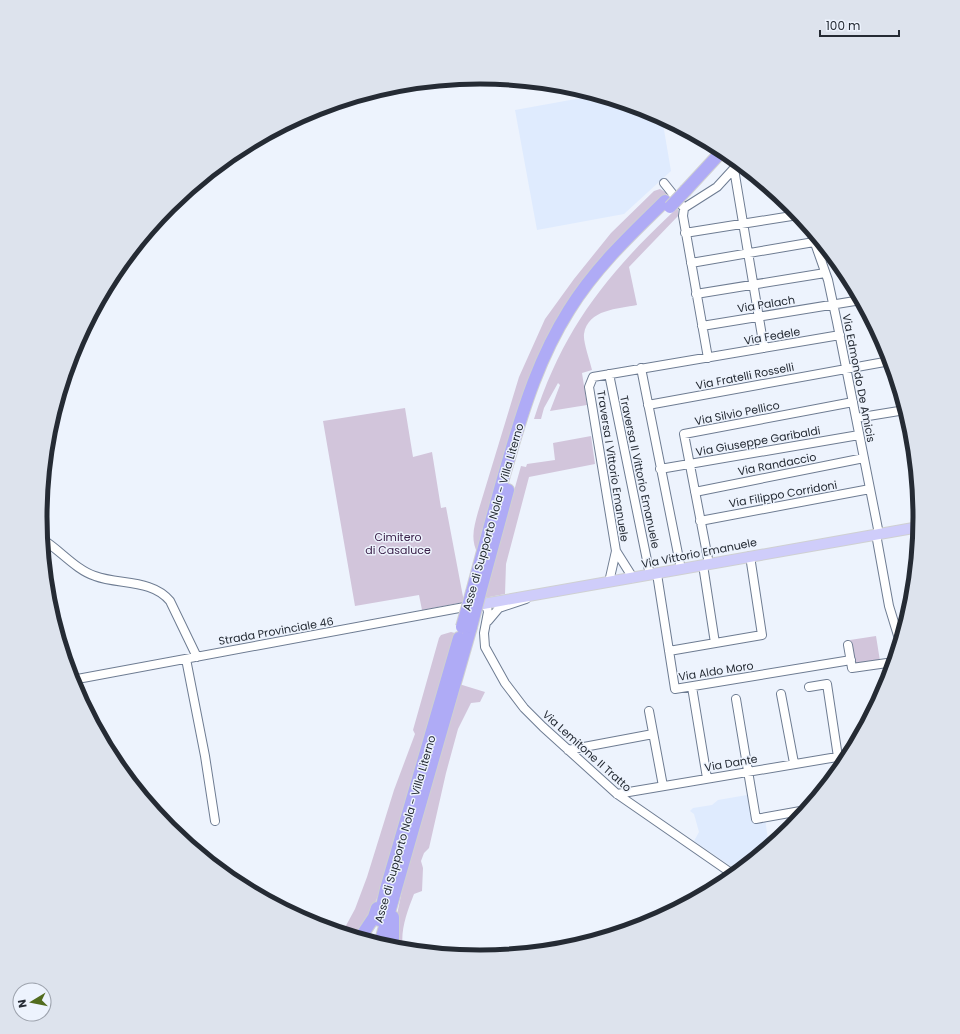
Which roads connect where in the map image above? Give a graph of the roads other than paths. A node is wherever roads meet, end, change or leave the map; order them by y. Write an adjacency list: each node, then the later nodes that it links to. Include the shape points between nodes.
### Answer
1 (712, 152): 6 (highway, Asse di Supporto Nola - Villa Literno)
2 (717, 155): 6 (highway, Asse di Supporto Nola - Villa Literno)
3 (735, 167): 7 (street, via 708,194)
4 (736, 168): 9 (street)
5 (664, 183): 7 (street)
6 (684, 188): 55 (highway, Asse di Supporto Nola - Villa Literno, bridge, via 598,282 550,359 530,415)
7 (684, 208): 10 (street)
8 (790, 215): 9 (street)
9 (743, 223): 10 (street); 12 (street)
10 (686, 233): 15 (street)
11 (814, 242): 12 (street); 14 (street, Via Edmondo De Amicis)
12 (748, 253): 15 (street); 17 (street)
13 (826, 256): 14 (street)
14 (820, 257): 16 (street, Via Edmondo De Amicis)
15 (691, 263): 18 (street)
16 (825, 273): 17 (street); 20 (street, Via Edmondo De Amicis)
17 (753, 285): 18 (street); 21 (street)
18 (696, 294): 22 (street)
19 (856, 301): 20 (street, Via Palach)
20 (833, 305): 21 (street, Via Palach); 23 (street, Via Edmondo De Amicis)
21 (759, 316): 22 (street, Via Palach); 24 (street)
22 (702, 326): 25 (street)
23 (840, 335): 24 (street, Via Fedele); 28 (street, Via Edmondo De Amicis)
24 (764, 348): 25 (street, Via Fedele)
25 (708, 358): 27 (street, Via Fedele)
26 (884, 362): 28 (street, Via Fratelli Rosselli)
27 (641, 368): 29 (street, Via Fedele); 31 (street)
28 (846, 368): 30 (street, Via Edmondo De Amicis); 31 (street, Via Fratelli Rosselli)
29 (609, 374): 44 (street, Traversa I Vittorio Emanuele, via 593,377 588,387); 48 (street, Traversa II Vittorio Emanuele)
30 (853, 402): 33 (street, Via Edmondo De Amicis); 36 (street, Via Silvio Pellico, via 684,434)
31 (648, 405): 37 (street)
32 (899, 411): 33 (street)
33 (856, 418): 34 (street, Via Edmondo De Amicis)
34 (860, 435): 35 (street, Via Edmondo De Amicis); 36 (street, Via Giuseppe Garibaldi)
35 (864, 458): 38 (street, Via Edmondo De Amicis); 39 (street, Via Randaccio)
36 (690, 463): 37 (street, Via Giuseppe Garibaldi); 39 (street, Via Silvio Pellico)
37 (660, 469): 47 (street)
38 (870, 489): 40 (street, Via Filippo Corridoni); 42 (street, Via Edmondo De Amicis)
39 (695, 492): 40 (street, Via Silvio Pellico)
40 (700, 520): 46 (street, Via Silvio Pellico)
41 (913, 528): 42 (main road, Via Vittorio Emanuele)
42 (877, 534): 45 (main road, Via Vittorio Emanuele); 56 (street, via 889,606)
43 (48, 543): 60 (street, via 94,576 153,588 163,593 170,601)
44 (616, 551): 49 (street, Traversa I Vittorio Emanuele); 50 (street, Traversa I Vittorio Emanuele)
45 (750, 556): 46 (main road, Via Vittorio Emanuele); 57 (street, via 762,635)
46 (706, 565): 47 (main road, Via Vittorio Emanuele); 57 (street, Via Silvio Pellico)
47 (681, 569): 48 (main road, Via Vittorio Emanuele)
48 (653, 574): 49 (main road, Via Vittorio Emanuele); 59 (street, Via Aldo Moro)
49 (633, 578): 50 (main road, Via Vittorio Emanuele)
50 (609, 582): 51 (main road, Via Vittorio Emanuele)
51 (529, 596): 52 (main road, Via Vittorio Emanuele); 54 (street, via 520,602 499,608 491,614)
52 (483, 604): 53 (street, Strada Provinciale 46); 54 (street, Via Lemitone II Tratto)
53 (461, 608): 54 (street, via 478,612); 60 (street, Strada Provinciale 46)
54 (485, 625): 71 (street, Via Lemitone II Tratto, via 485,647 505,682 524,708)
55 (467, 627): 82 (highway, Asse di Supporto Nola - Villa Literno); 83 (highway, Asse di Supporto Nola - Villa Literno)
56 (897, 632)
57 (715, 643): 59 (street)
58 (848, 645): 62 (street)
59 (669, 651): 65 (street, Via Aldo Moro, via 676,689)
60 (197, 657): 61 (street, Strada Provinciale 46)
61 (186, 659): 64 (street, Strada Provinciale 46); 80 (street)
62 (851, 660): 63 (street, via 852,668); 65 (street, Via Aldo Moro)
63 (887, 663)
64 (78, 679)
65 (692, 687): 76 (street)
66 (809, 687): 73 (street, via 827,684)
67 (781, 694): 74 (street)
68 (736, 699): 75 (street)
69 (649, 711): 70 (street)
70 (653, 734): 71 (street); 77 (street)
71 (568, 750): 78 (street, Via Lemitone II Tratto)
72 (841, 756): 73 (street, Via Dante)
73 (838, 757): 74 (street, Via Dante)
74 (794, 763): 75 (street, Via Dante)
75 (748, 771): 76 (street, Via Dante); 79 (street, via 756,819)
76 (708, 778): 77 (street, Via Dante)
77 (662, 786): 78 (street, Via Dante)
78 (617, 794): 81 (street, Via Lemitone II Tratto)
79 (797, 812)
80 (215, 821)
81 (729, 871)
82 (399, 878): 86 (highway, Asse di Supporto Nola - Villa Literno); 87 (highway, via 399,896 393,919)
83 (386, 889): 84 (highway); 85 (highway, Asse di Supporto Nola - Villa Literno)
84 (363, 933)
85 (374, 937)
86 (382, 938)
87 (393, 941)

